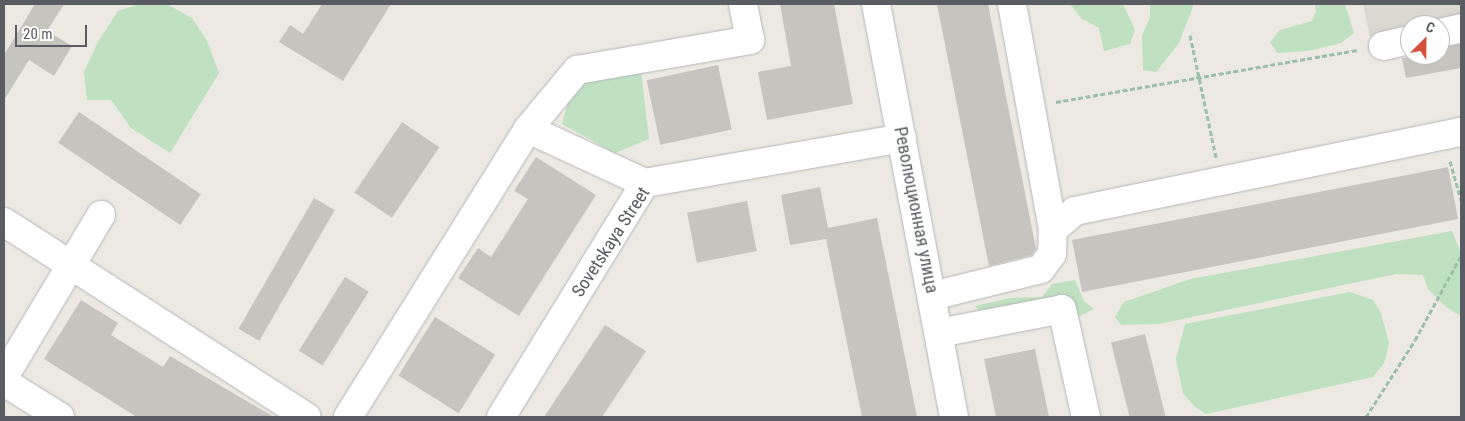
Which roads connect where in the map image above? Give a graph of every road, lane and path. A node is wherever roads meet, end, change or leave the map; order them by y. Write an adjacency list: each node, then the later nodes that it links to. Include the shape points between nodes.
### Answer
1 (743, 4): 9 (street, via 750,40 577,70)
2 (876, 4): 11 (street, Революционная улица)
3 (1012, 4): 8 (street)
4 (1190, 35): 7 (path)
5 (1400, 42): 6 (street)
6 (1383, 46): 7 (path)
7 (1199, 77): 8 (path); 13 (path)
8 (1031, 107): 17 (street)
9 (528, 129): 12 (street); 26 (street)
10 (1452, 134): 13 (street); 14 (path)
11 (902, 138): 12 (street, Sovetskaya Street); 20 (street, Революционная улица)
12 (645, 183): 27 (street, Sovetskaya Street)
13 (1222, 184): 17 (street, via 1075,211)
14 (1461, 200)
15 (101, 215): 19 (street)
16 (4, 222): 19 (street)
17 (1054, 230): 20 (street, via 1052,254 1041,269)
18 (1461, 256): 30 (path, via 1416,340)
19 (70, 265): 22 (street); 25 (street)
20 (932, 296): 21 (street, Революционная улица)
21 (939, 333): 28 (street, Революционная улица); 29 (street, via 1062,309)
22 (4, 377)
23 (4, 382): 24 (street)
24 (60, 417)
25 (307, 417)
26 (348, 417)
27 (501, 417)
28 (954, 417)
29 (1086, 417)
30 (1366, 417)

